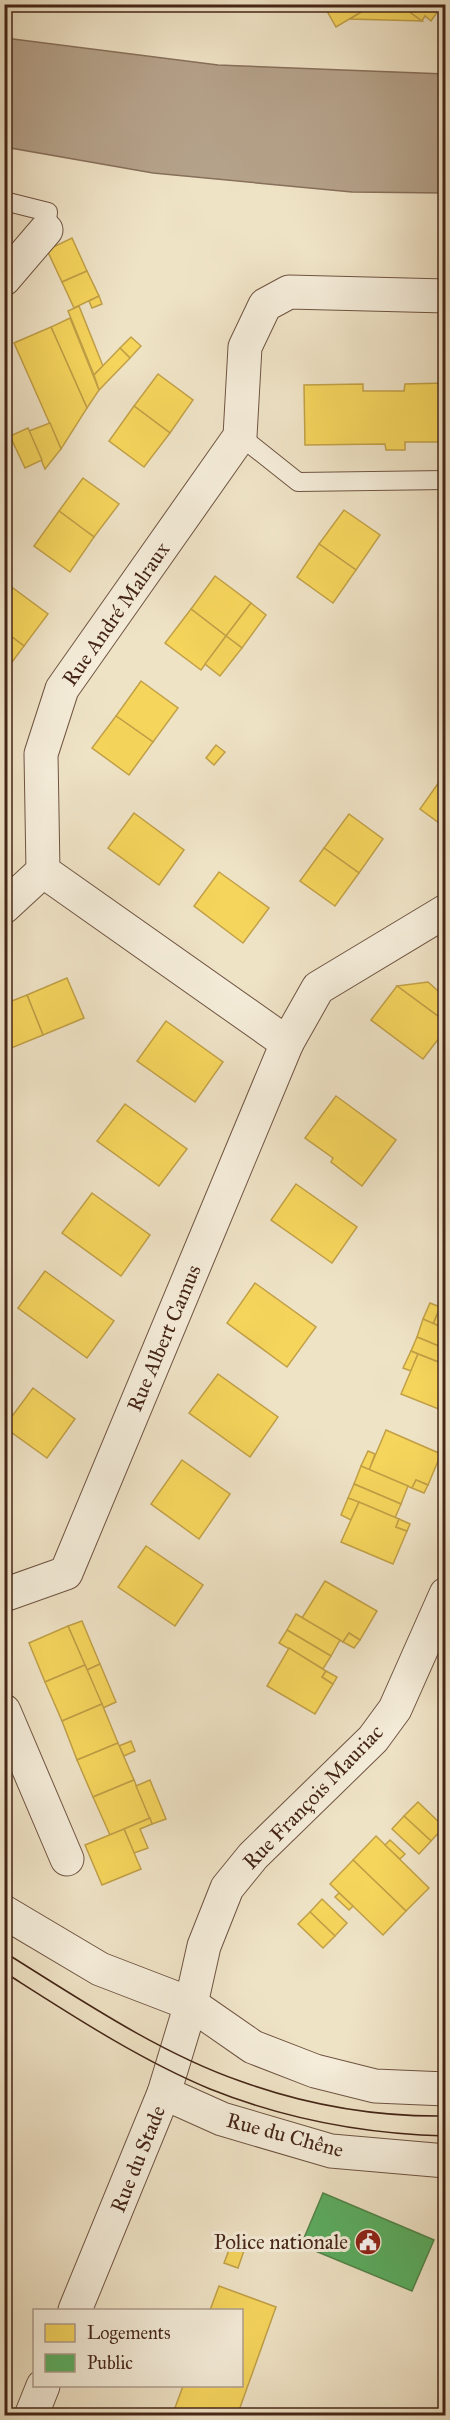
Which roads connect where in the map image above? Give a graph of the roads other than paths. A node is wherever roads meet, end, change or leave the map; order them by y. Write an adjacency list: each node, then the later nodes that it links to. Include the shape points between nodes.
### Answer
1 (4, 201): 2 (lane, via 48,212)
2 (46, 230): 3 (street)
3 (4, 279)
4 (446, 296): 5 (street, via 289,292 265,305 245,347)
5 (240, 436): 6 (lane, via 298,482); 7 (street, Rue André Malraux, via 62,690 41,754)
6 (446, 480)
7 (43, 871): 8 (street); 10 (street)
8 (4, 906)
9 (446, 911): 10 (street, via 318,988)
10 (287, 1043): 12 (street, Rue Albert Camus, via 66,1573)
11 (446, 1594): 16 (street, Rue François Mauriac, via 395,1709 374,1739 252,1856 227,1888 204,1946)
12 (4, 1595)
13 (4, 1711): 14 (street)
14 (67, 1859)
15 (4, 1912): 16 (street, via 100,1969)
16 (191, 2004): 17 (street, via 253,2047 315,2071 375,2086); 18 (street, Rue du Stade)
17 (446, 2089)
18 (164, 2093): 19 (street, Rue du Chêne, via 222,2119 332,2151); 20 (street, Rue du Stade)
19 (446, 2161)
20 (75, 2309)
21 (42, 2387): 22 (street)
22 (32, 2415)

